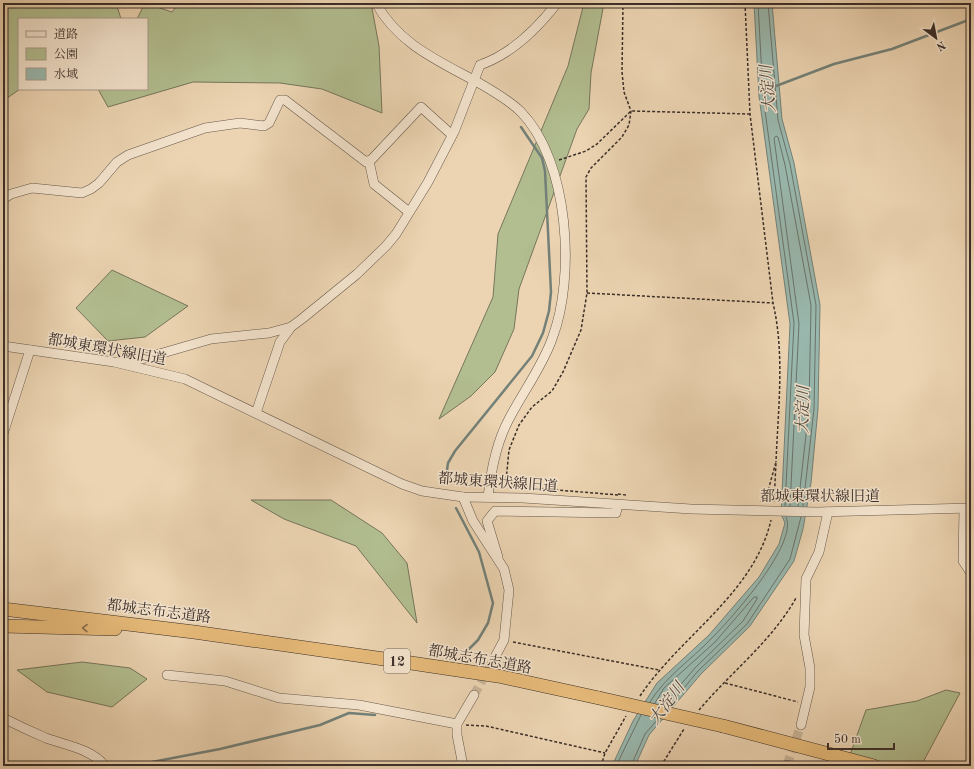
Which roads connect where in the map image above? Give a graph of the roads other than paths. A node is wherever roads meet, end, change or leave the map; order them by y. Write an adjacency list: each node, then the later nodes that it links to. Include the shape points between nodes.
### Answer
1 (376, 3): 3 (street, via 384,18 408,42)
2 (557, 3): 3 (street, via 507,53 480,65)
3 (473, 80): 4 (street); 15 (street, via 521,112 545,147 552,163 561,206 564,240 565,272 561,306 552,339 508,420 498,444 491,470)
4 (452, 135): 5 (street, via 422,107); 7 (street)
5 (370, 160): 6 (street, via 366,162 286,100 280,100 269,123 264,126 240,123 205,128 128,155 117,162 91,190 82,193 32,188); 7 (street, via 374,184)
6 (3, 199)
7 (409, 212): 8 (street, via 386,246 357,274)
8 (291, 327): 11 (street, via 269,333 211,338 142,359); 12 (street, via 280,342)
9 (3, 346): 10 (street, 都城東環状線旧道)
10 (30, 350): 11 (street, 都城東環状線旧道); 13 (street)
11 (114, 362): 12 (street, 都城東環状線旧道, via 185,379)
12 (256, 413): 14 (street, 都城東環状線旧道, via 402,484)
13 (3, 434)
14 (462, 497): 15 (street, 都城東環状線旧道); 19 (street, via 473,521)
15 (488, 497): 16 (street, 都城東環状線旧道)
16 (618, 505): 18 (street, 都城東環状線旧道); 19 (street, via 616,513 495,512 487,521)
17 (968, 508): 18 (street, 都城東環状線旧道); 20 (street, via 963,561)
18 (828, 512): 30 (street, via 818,552 806,579 804,635 810,668 810,687)
19 (498, 557): 25 (street, via 509,590 504,640)
20 (971, 573)
21 (3, 601): 24 (highway)
22 (3, 609): 24 (highway, 都城志布志道路 / 12)
23 (3, 626): 24 (highway, one-way to 23)
24 (194, 632): 33 (highway, 都城志布志道路 / 12, bridge, via 498,676 723,726)
25 (495, 657)
26 (167, 674): 29 (street, via 225,681 278,698 359,705)
27 (474, 694): 29 (street)
28 (3, 718): 31 (street, via 88,753 100,760)
29 (457, 724): 32 (street)
30 (801, 725)
31 (104, 766)
32 (463, 766)
33 (874, 766)

